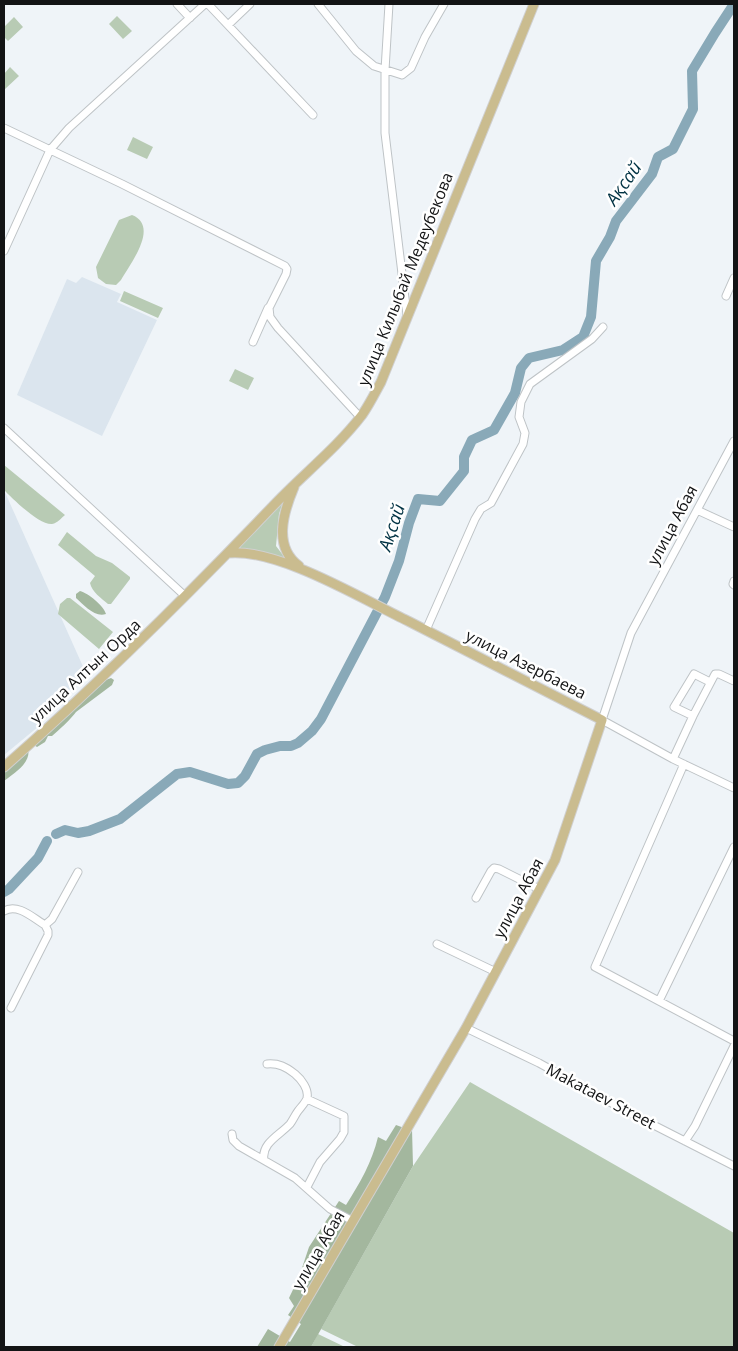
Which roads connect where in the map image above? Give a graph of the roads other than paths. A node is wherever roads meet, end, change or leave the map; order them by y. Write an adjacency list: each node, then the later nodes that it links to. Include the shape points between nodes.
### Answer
1 (178, 4): 8 (street)
2 (207, 4): 8 (street); 9 (street)
3 (250, 4): 9 (street)
4 (318, 4): 10 (street, via 356,51 374,66)
5 (389, 4): 10 (street)
6 (444, 4): 10 (street, via 411,68 402,75)
7 (534, 4): 18 (main road, улица Килыбай Медеубекова)
8 (190, 18): 13 (street, via 69,128)
9 (228, 24): 11 (street)
10 (385, 70): 18 (street, via 385,133)
11 (313, 115)
12 (4, 128): 13 (street)
13 (50, 150): 14 (street); 17 (street, via 285,266 286,274)
14 (4, 251)
15 (734, 278): 16 (street)
16 (726, 296)
17 (269, 308): 20 (street); 21 (street, via 270,317 278,328)
18 (407, 315): 21 (main road, улица Килыбай Медеубекова, via 381,382)
19 (603, 327): 30 (street, via 592,339 530,384 521,402 519,417 525,433 523,444 491,503 481,509 475,519)
20 (253, 342)
21 (360, 417): 24 (main road, улица Килыбай Медеубекова)
22 (4, 428): 29 (street)
23 (734, 441): 25 (street, улица Абая)
24 (297, 481): 27 (main road, улица Килыбай Медеубекова); 28 (main road, улица Азербаева, via 286,504 282,542 292,561)
25 (697, 510): 26 (street); 34 (street, улица Абая, via 631,634)
26 (734, 527)
27 (228, 553): 28 (main road, улица Азербаева, via 260,556); 29 (main road, улица Алтын Орда)
28 (303, 570): 30 (main road, улица Азербаева)
29 (185, 596): 37 (main road, улица Алтын Орда)
30 (426, 630): 34 (main road, улица Азербаева)
31 (734, 681): 32 (street, via 715,674)
32 (710, 682): 33 (street); 33 (street, via 694,674 674,707)
33 (693, 716): 35 (street)
34 (602, 720): 35 (street, улица Азербаева); 41 (main road, улица Абая, via 555,860)
35 (673, 759): 36 (street, улица Азербаева)
36 (684, 764): 38 (street, улица Азербаева); 47 (street, via 595,967)
37 (4, 768)
38 (734, 788)
39 (734, 847): 47 (street)
40 (78, 872): 44 (street, via 52,919)
41 (539, 890): 42 (street, via 494,868); 46 (main road, улица Абая)
42 (476, 898)
43 (4, 911): 44 (street, via 17,908)
44 (45, 925): 48 (street, via 48,936)
45 (437, 944): 46 (street)
46 (496, 972): 49 (main road, улица Абая)
47 (659, 1001): 50 (street)
48 (11, 1008)
49 (466, 1028): 55 (street, Makataev Street); 59 (main road, улица Абая)
50 (734, 1040)
51 (734, 1046): 55 (street)
52 (267, 1064): 53 (street, via 276,1063 300,1079)
53 (307, 1098): 56 (street, via 289,1126 264,1149); 58 (street, via 344,1116 344,1132 320,1162)
54 (232, 1134): 56 (street, via 239,1146)
55 (685, 1141): 57 (street, Makataev Street)
56 (264, 1160): 58 (street)
57 (734, 1166)
58 (307, 1187): 59 (street, via 330,1209)
59 (353, 1221): 60 (main road, улица Абая)
60 (279, 1347)

